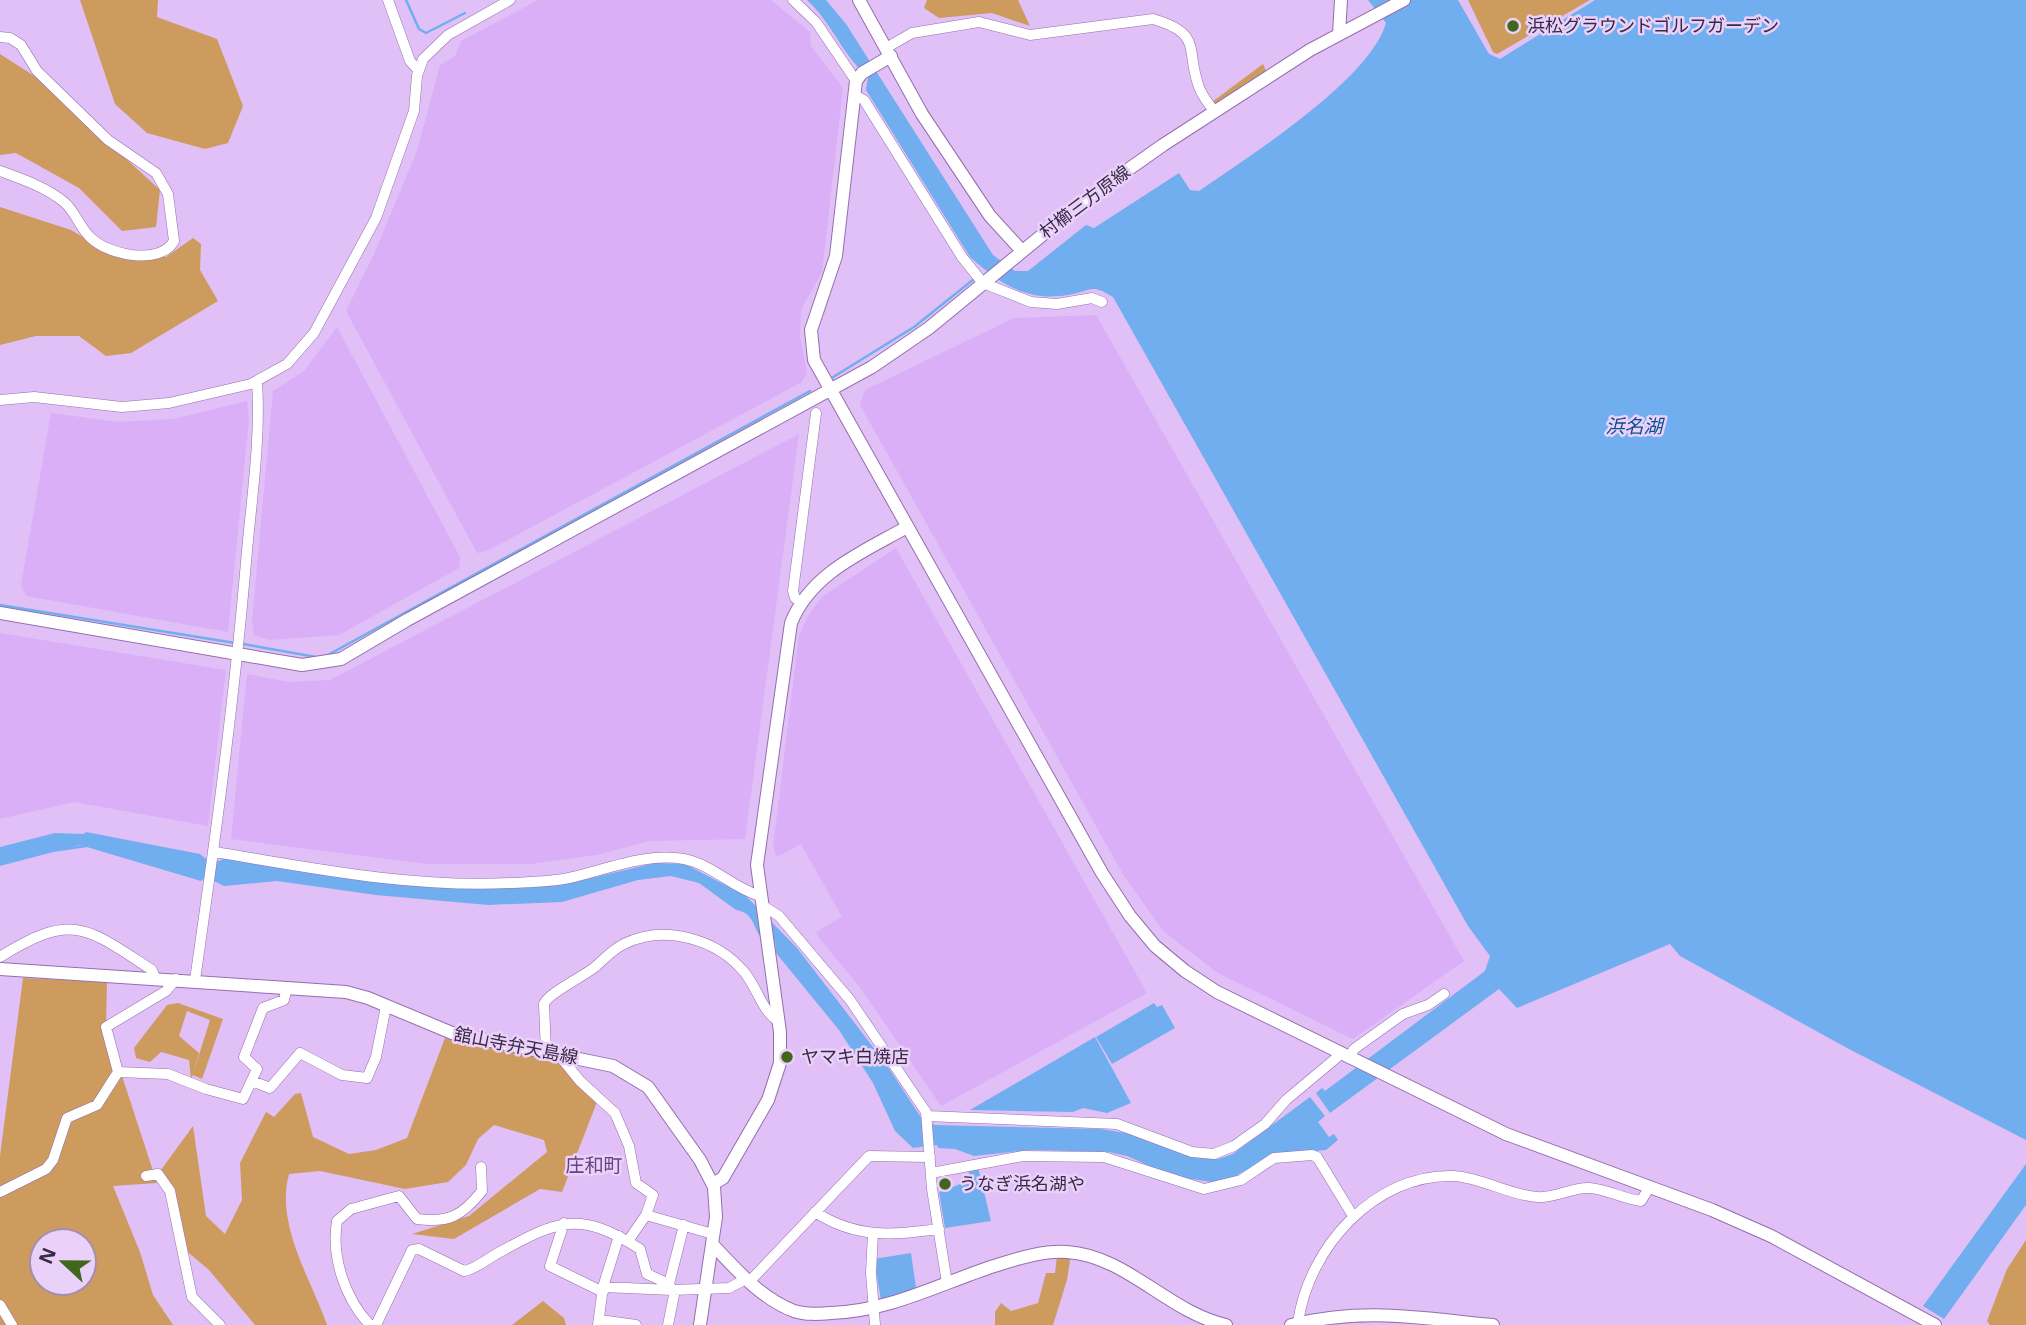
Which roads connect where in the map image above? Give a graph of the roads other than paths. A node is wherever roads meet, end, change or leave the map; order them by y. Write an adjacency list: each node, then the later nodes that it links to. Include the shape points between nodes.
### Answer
1 (388, 0): 10 (street, via 410,61)
2 (510, 0): 10 (street, via 434,46)
3 (793, 0): 11 (street)
4 (859, 0): 9 (street, 村櫛三方原線)
5 (1341, 0): 7 (street)
6 (1404, 0): 7 (street, 村櫛三方原線)
7 (1339, 34): 13 (street, 村櫛三方原線)
8 (0, 37): 14 (street, via 21,45 37,71 108,140 156,173 168,194 174,241 158,254 107,249 87,234 61,199)
9 (887, 54): 11 (street); 13 (street, via 912,33 979,22 1030,35 1153,19 1186,36 1193,48 1199,87); 15 (street, 村櫛三方原線, via 985,208)
10 (418, 70): 18 (street, via 414,111 372,226 310,340 287,364)
11 (859, 77): 12 (street)
12 (855, 95): 16 (street, via 864,100 962,257); 19 (street, via 836,256 811,330 814,360)
13 (1214, 111): 15 (street, 村櫛三方原線, via 1103,186)
14 (0, 171)
15 (1022, 251): 16 (street)
16 (986, 281): 17 (street, via 1031,302 1057,304 1087,298); 19 (street, via 911,341)
17 (1102, 302)
18 (257, 381): 20 (street, via 174,403 131,407 34,397); 25 (street, via 258,425)
19 (830, 390): 22 (street); 25 (street, via 341,659 302,665)
20 (0, 400)
21 (816, 413): 23 (street, via 793,591)
22 (907, 527): 23 (street, via 823,577); 38 (street, via 1102,873 1138,926 1165,955 1206,986)
23 (801, 601): 27 (street, via 791,622 783,666 758,856)
24 (0, 613): 25 (street)
25 (237, 652): 26 (street)
26 (214, 857): 27 (street, via 455,883 562,880 674,858 701,865); 32 (street)
27 (762, 904): 36 (street); 41 (street, via 779,916 850,1000)
28 (0, 957): 30 (street, via 41,935 79,929 102,937 152,970)
29 (0, 969): 30 (street, 舘山寺弁天島線)
30 (155, 978): 31 (street, 舘山寺弁天島線)
31 (176, 979): 32 (street, 舘山寺弁天島線); 39 (street, via 106,1027)
32 (195, 980): 33 (street, 舘山寺弁天島線)
33 (287, 987): 35 (street, 舘山寺弁天島線, via 346,992); 40 (street, via 284,1000 263,1008 244,1058 257,1069)
34 (1444, 994): 38 (street, via 1403,1014)
35 (386, 1006): 37 (street, 舘山寺弁天島線, via 452,1033); 40 (street, via 367,1078 342,1075 300,1053 270,1088)
36 (778, 1021): 37 (street, via 747,975 725,954 684,936 662,935 624,944 577,981 547,997 544,1004); 47 (street, via 776,1083 723,1178)
37 (553, 1053): 47 (street, 舘山寺弁天島線, via 613,1066 643,1083 669,1114); 52 (street, via 615,1112 629,1146 636,1183 653,1195)
38 (1348, 1057): 41 (street, via 1286,1100 1265,1124 1214,1154 1197,1154 1117,1124); 44 (street, via 1518,1140)
39 (118, 1072): 40 (street, via 168,1074 238,1100); 50 (street, via 97,1105 67,1118 46,1169)
40 (252, 1081)
41 (928, 1118): 42 (street)
42 (930, 1154): 45 (street); 51 (street, via 869,1156)
43 (481, 1167): 72 (street, via 482,1191 466,1211 440,1222 417,1219 399,1196 351,1209 337,1221 335,1232 348,1297)
44 (1594, 1168): 48 (street); 49 (street)
45 (931, 1173): 53 (street, via 1028,1155 1104,1157 1204,1189 1247,1177 1274,1158 1312,1155); 56 (street)
46 (146, 1176): 71 (street, via 158,1174 170,1191 192,1297)
47 (713, 1184): 59 (street, 舘山寺弁天島線)
48 (1587, 1188): 49 (street, via 1641,1201); 53 (street, via 1537,1197 1468,1178 1438,1177 1398,1185)
49 (1649, 1188): 67 (street, via 1772,1236)
50 (0, 1192)
51 (815, 1212): 57 (street); 60 (street)
52 (646, 1215): 55 (street); 58 (street)
53 (1353, 1216): 69 (street, via 1320,1262)
54 (564, 1223): 58 (street, via 595,1225); 63 (street, via 550,1266); 73 (street, via 533,1233 464,1272 419,1249 412,1250)
55 (684, 1225): 59 (street); 62 (street)
56 (939, 1229): 57 (street); 61 (street)
57 (873, 1233): 66 (street)
58 (624, 1238): 62 (street, via 640,1249 646,1274); 63 (street)
59 (713, 1239): 60 (street); 64 (street, 舘山寺弁天島線)
60 (747, 1280): 64 (street); 66 (street, via 798,1312)
61 (947, 1283): 66 (street); 78 (street, via 1022,1258 1072,1252 1108,1263 1182,1309)
62 (672, 1288): 63 (street); 64 (street); 75 (street)
63 (603, 1289): 68 (street)
64 (705, 1291): 76 (street, 舘山寺弁天島線)
65 (0, 1305): 70 (street)
66 (872, 1310): 77 (street)
67 (1918, 1321): 80 (street)
68 (599, 1323): 74 (street)
69 (1295, 1324): 79 (street, via 1360,1313)
70 (12, 1325)
71 (220, 1325)
72 (370, 1325)
73 (376, 1325)
74 (636, 1325)
75 (668, 1325)
76 (700, 1325)
77 (875, 1325)
78 (1226, 1325)
79 (1493, 1325)
80 (1935, 1325)

